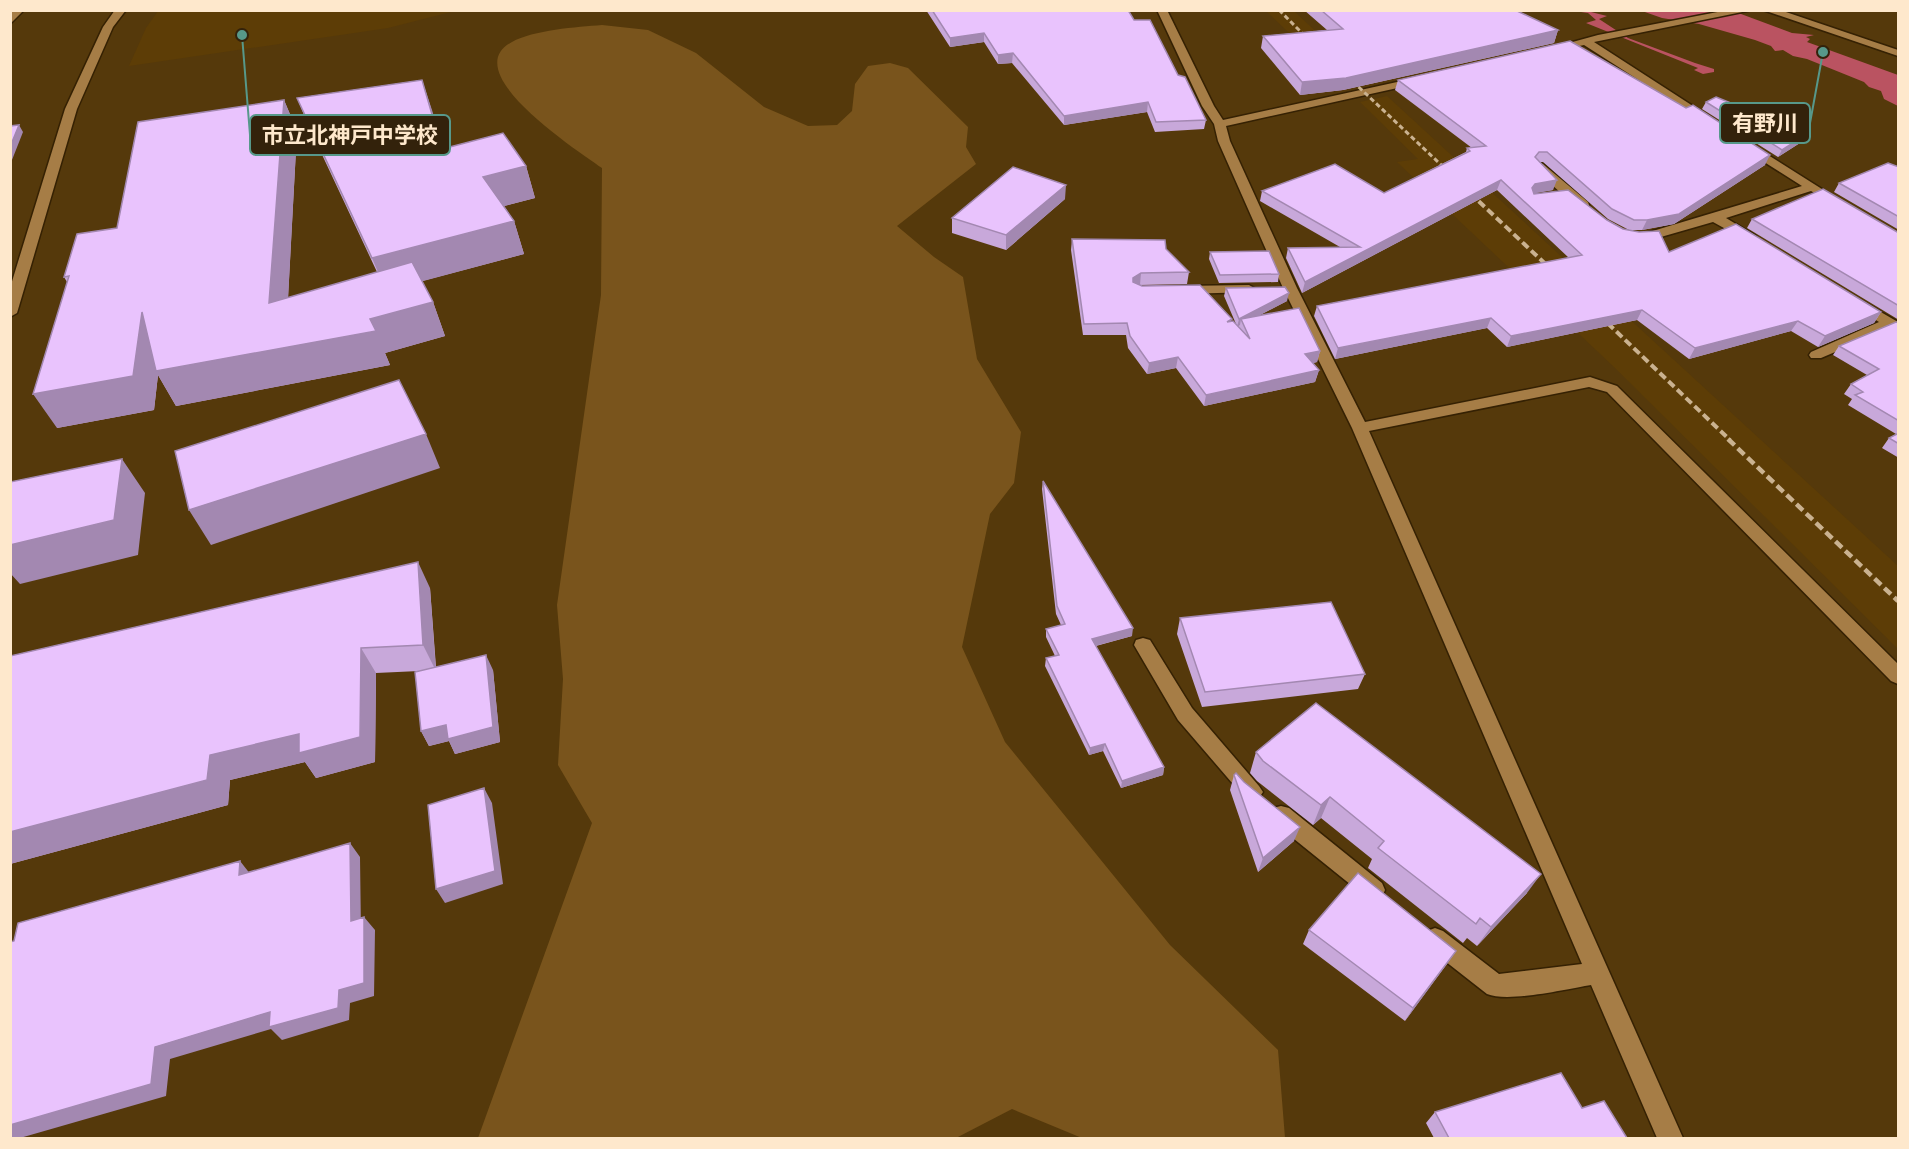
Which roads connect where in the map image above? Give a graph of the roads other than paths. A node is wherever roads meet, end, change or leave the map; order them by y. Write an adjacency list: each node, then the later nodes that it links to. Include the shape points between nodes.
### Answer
1 (19, 10): 6 (street)
2 (121, 10): 24 (street, via 108,27 71,109)
3 (1162, 10): 11 (street)
4 (1747, 10): 7 (street)
5 (1768, 10): 9 (street)
6 (10, 21)
7 (1592, 40): 8 (street); 12 (street)
8 (1540, 52)
9 (1899, 54)
10 (1435, 76): 11 (street)
11 (1220, 124): 22 (street)
12 (1723, 130)
13 (1743, 143): 15 (street)
14 (1539, 167): 17 (street, via 1563,195)
15 (1811, 187): 16 (street); 18 (street)
16 (1850, 210)
17 (1594, 215)
18 (1715, 217): 19 (street, via 1647,237); 20 (street)
19 (1620, 233)
20 (1764, 246)
21 (1169, 288): 22 (street)
22 (1279, 288): 27 (street)
23 (1851, 299): 25 (street)
24 (10, 313)
25 (1894, 325): 26 (street)
26 (1816, 355)
27 (1360, 428): 29 (street, via 1590,382 1612,389); 32 (street)
28 (1143, 645): 30 (street, via 1185,714 1248,789)
29 (1899, 676)
30 (1394, 906)
31 (1422, 928): 32 (street, via 1495,986)
32 (1596, 974): 33 (street)
33 (1670, 1138)

